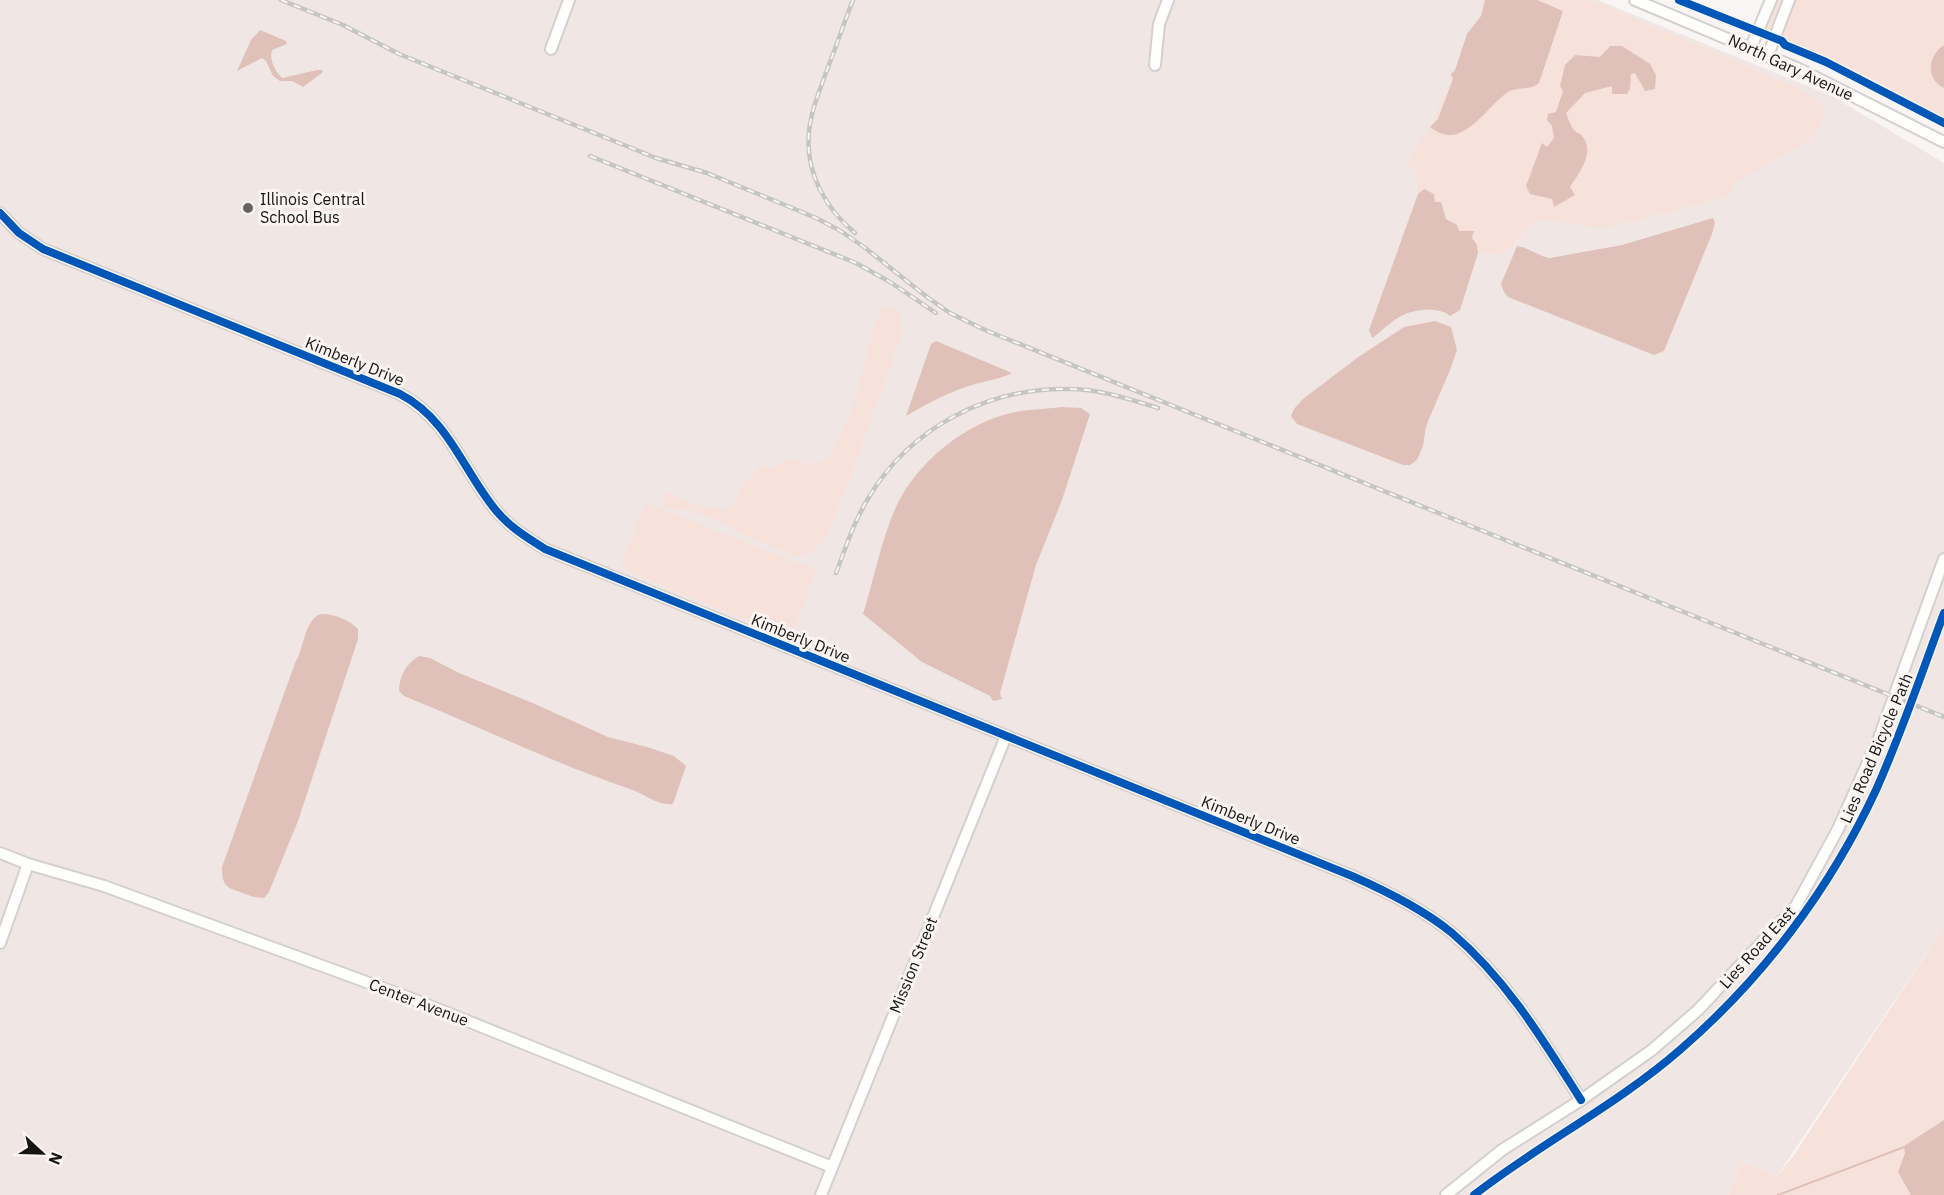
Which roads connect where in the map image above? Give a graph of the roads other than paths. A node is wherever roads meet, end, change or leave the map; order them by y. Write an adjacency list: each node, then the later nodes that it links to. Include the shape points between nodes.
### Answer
1 (569, 0): 7 (street)
2 (1168, 0): 9 (street, via 1159,24)
3 (1635, 0): 6 (street, North Gary Avenue)
4 (1771, 0): 6 (street)
5 (1789, 0): 8 (street)
6 (1751, 47): 8 (street, North Gary Avenue)
7 (551, 49)
8 (1768, 55): 10 (street, North Gary Avenue)
9 (1155, 65)
10 (1944, 142)
11 (0, 213): 13 (street, Kimberly Drive, via 19,233 43,249 413,401 447,435 494,508 544,549)
12 (1944, 559): 17 (street, Lies Road East, via 1879,738 1838,829 1796,906 1685,1023)
13 (1006, 736): 17 (street, Kimberly Drive, via 1398,898 1451,932 1498,978); 18 (street, Mission Street)
14 (0, 853): 15 (street, Center Avenue)
15 (28, 864): 16 (street); 18 (street, Center Avenue, via 104,886 410,998)
16 (0, 944)
17 (1581, 1100): 20 (street, Lies Road East, via 1502,1150)
18 (832, 1167): 19 (street, Mission Street)
19 (821, 1195)
20 (1446, 1195)

